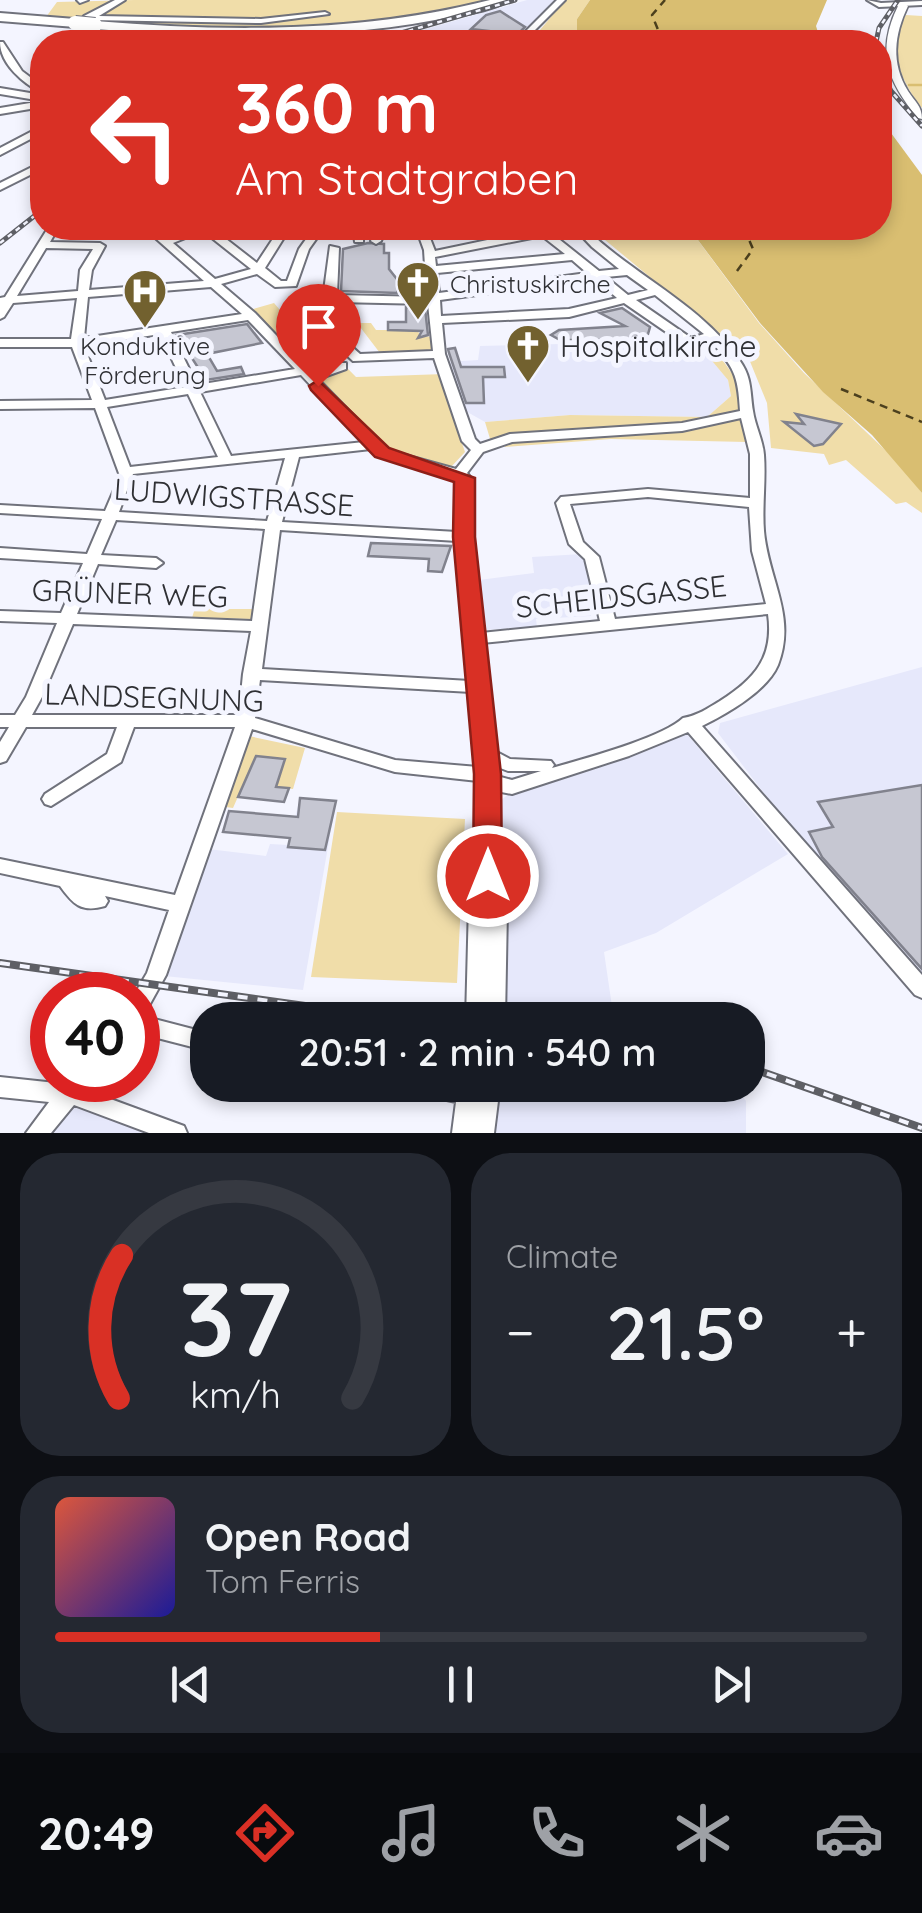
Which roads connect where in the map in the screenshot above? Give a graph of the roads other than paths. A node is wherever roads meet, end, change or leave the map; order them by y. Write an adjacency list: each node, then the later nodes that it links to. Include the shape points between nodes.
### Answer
1 (121, 0): 10 (street)
2 (495, 0): 13 (highway)
3 (504, 0): 14 (highway, via 400,22)
4 (560, 0): 15 (street)
5 (872, 0): 6 (street)
6 (922, 2)
7 (905, 3): 16 (main road)
8 (325, 14): 10 (street)
9 (7, 16): 10 (highway)
10 (85, 22): 11 (street); 12 (highway)
11 (91, 30)
12 (175, 30)
13 (303, 30)
14 (305, 30)
15 (531, 30)
16 (892, 30)
17 (0, 44): 19 (street)
18 (892, 65): 26 (main road, via 900,89)
19 (19, 73): 20 (street); 21 (street)
20 (6, 74)
21 (30, 84)
22 (0, 91): 23 (street)
23 (30, 95)
24 (30, 100): 25 (street)
25 (0, 112)
26 (922, 116)
27 (30, 136): 28 (street)
28 (0, 152)
29 (30, 171): 30 (street)
30 (0, 187)
31 (46, 240): 43 (street)
32 (164, 240): 42 (street)
33 (173, 240): 42 (street)
34 (219, 240): 50 (street)
35 (277, 240): 50 (street)
36 (310, 240): 45 (street)
37 (351, 240): 44 (street)
38 (425, 240): 46 (street)
39 (501, 240): 46 (street)
40 (558, 240): 47 (street)
41 (592, 240): 52 (street)
42 (167, 242): 54 (street)
43 (42, 245): 55 (street, via 100,246); 60 (street)
44 (334, 248): 45 (street); 49 (street)
45 (304, 249): 48 (street)
46 (429, 255): 51 (street)
47 (572, 257): 51 (street); 53 (street)
48 (298, 267): 49 (street); 50 (street, via 285,285)
49 (330, 268): 57 (street)
50 (258, 270): 54 (street)
51 (430, 270): 59 (street)
52 (628, 271): 53 (street); 56 (street)
53 (595, 276): 58 (street); 59 (street)
54 (216, 283): 55 (street); 63 (street)
55 (83, 292): 60 (street); 69 (street)
56 (654, 292): 58 (street); 66 (street)
57 (329, 298): 59 (street, via 400,293); 67 (street)
58 (624, 298): 64 (street, via 559,314); 66 (street, via 688,342)
59 (433, 299): 64 (street)
60 (4, 300): 62 (street)
61 (297, 304): 67 (street)
62 (0, 315)
63 (251, 316): 65 (street); 72 (street)
64 (435, 320): 70 (street)
65 (165, 331): 69 (street); 73 (street)
66 (711, 336): 76 (street, via 746,379)
67 (334, 337): 71 (street)
68 (0, 343): 69 (street)
69 (77, 343): 74 (street)
70 (438, 354): 71 (street); 78 (street, via 467,436)
71 (362, 360): 72 (street)
72 (307, 374): 73 (street); 77 (street)
73 (192, 389): 74 (street); 80 (street)
74 (101, 404): 75 (street); 81 (street)
75 (0, 406)
76 (747, 413): 78 (street, via 682,427 510,438); 83 (street, via 756,444)
77 (372, 445): 79 (street); 82 (street, via 408,464)
78 (478, 449): 82 (street)
79 (293, 453): 80 (street); 86 (street)
80 (227, 461): 81 (street)
81 (127, 470): 85 (street)
82 (459, 474): 87 (street)
83 (756, 502): 91 (street); 94 (street, via 648,493 566,500 576,544 592,557 601,582)
84 (0, 509): 85 (street, LUDWIGSTRASSE)
85 (110, 516): 86 (street, LUDWIGSTRASSE); 89 (street)
86 (273, 527): 87 (street, LUDWIGSTRASSE); 95 (street)
87 (464, 537): 96 (street)
88 (0, 553): 89 (street)
89 (91, 559): 90 (street); 93 (street)
90 (156, 563)
91 (775, 608): 94 (street, SCHEIDSGASSE); 103 (street, via 778,644 771,664 749,690)
92 (0, 616): 93 (street, GRÜNER WEG)
93 (68, 618): 95 (street, GRÜNER WEG); 99 (street)
94 (609, 625): 96 (street, SCHEIDSGASSE)
95 (258, 626): 97 (street)
96 (473, 639): 98 (street)
97 (251, 674): 98 (street); 101 (street)
98 (476, 687): 105 (street)
99 (23, 720): 100 (street, LANDSEGNUNG); 102 (street, LANDSEGNUNG); 104 (street)
100 (0, 721)
101 (245, 721): 102 (street, LANDSEGNUNG); 105 (street, LANDSEGNUNG, via 395,766); 112 (street)
102 (127, 722): 107 (street, via 115,758)
103 (690, 722): 105 (street, via 508,777); 106 (street, via 680,731); 114 (street)
104 (0, 756)
105 (485, 770): 106 (street); 108 (street); 115 (street)
106 (512, 787): 108 (street, via 496,796)
107 (51, 799)
108 (488, 827): 116 (street, via 488,876 497,914)
109 (0, 866): 110 (street)
110 (66, 880): 111 (street, via 80,898); 112 (street)
111 (98, 902)
112 (178, 904): 113 (street)
113 (157, 972)
114 (922, 989)
115 (477, 1002)
116 (495, 1002)
117 (160, 1030): 118 (street)
118 (190, 1037)
119 (0, 1087): 120 (street)
120 (30, 1087)
121 (62, 1102): 125 (street)
122 (108, 1102): 126 (street)
123 (475, 1102): 127 (street)
124 (480, 1102): 128 (street)
125 (36, 1133)
126 (176, 1133)
127 (463, 1133)
128 (484, 1133)

